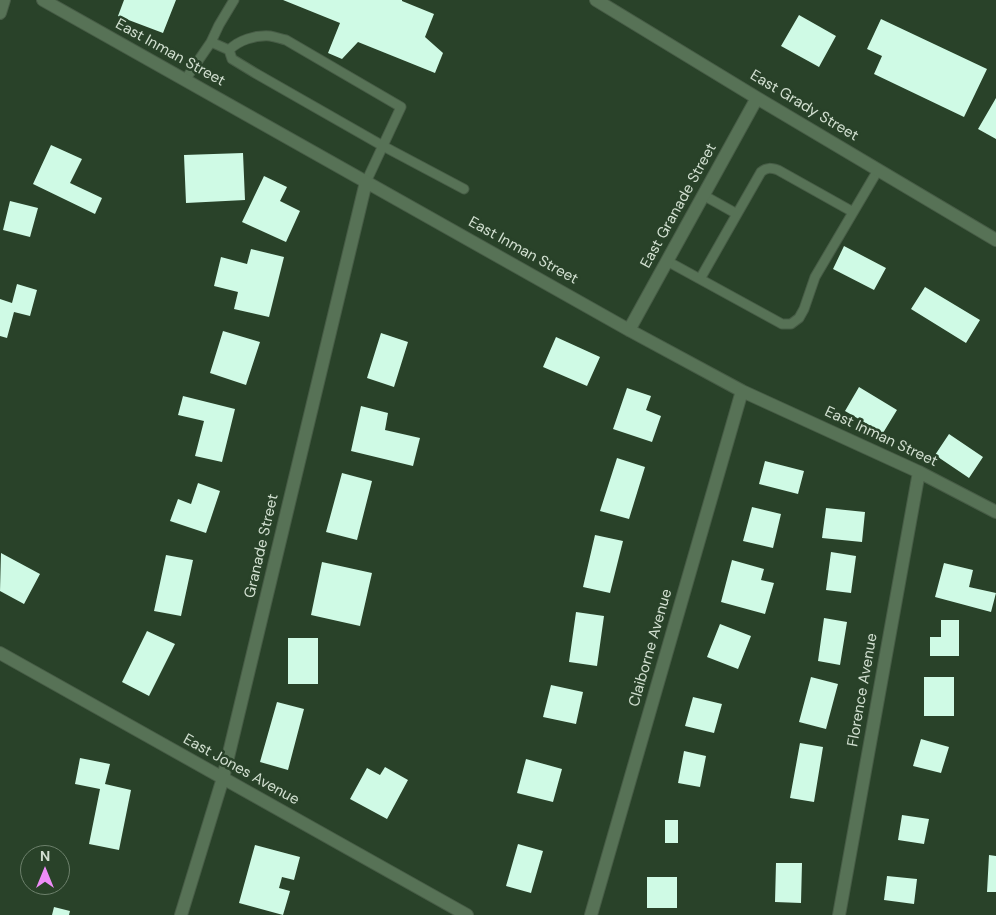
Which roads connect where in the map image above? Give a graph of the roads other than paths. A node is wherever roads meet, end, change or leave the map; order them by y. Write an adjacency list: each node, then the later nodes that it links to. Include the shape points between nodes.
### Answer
1 (4, 0): 5 (street)
2 (43, 0): 8 (street, East Inman Street)
3 (234, 0): 6 (lane)
4 (596, 0): 9 (street, East Grady Street)
5 (0, 13)
6 (211, 42): 7 (lane); 8 (lane)
7 (228, 50): 10 (lane, via 232,59); 10 (lane, via 249,38 270,36 286,40 401,106)
8 (185, 80): 12 (street, East Inman Street)
9 (757, 98): 11 (street, East Grady Street); 14 (street, East Granade Street)
10 (383, 146): 12 (lane); 13 (lane)
11 (878, 170): 15 (lane); 17 (street, East Grady Street)
12 (366, 182): 20 (street, East Inman Street); 25 (street, Granade Street)
13 (464, 189)
14 (703, 195): 16 (lane); 18 (street, East Granade Street)
15 (853, 212): 16 (lane, via 771,168 761,172); 19 (lane, via 815,277 804,309 791,324 782,324)
16 (737, 214): 19 (lane)
17 (996, 240)
18 (667, 261): 19 (lane); 20 (street, East Granade Street)
19 (700, 279)
20 (629, 330): 21 (street, East Inman Street)
21 (742, 390): 22 (street, East Inman Street); 28 (street, Claiborne Avenue)
22 (920, 472): 23 (street, East Inman Street); 29 (street, Florence Avenue)
23 (996, 512)
24 (0, 653): 25 (street, East Jones Avenue)
25 (222, 778): 26 (street, Granade Street); 27 (street, East Jones Avenue)
26 (181, 915)
27 (466, 915)
28 (591, 915)
29 (840, 915)

